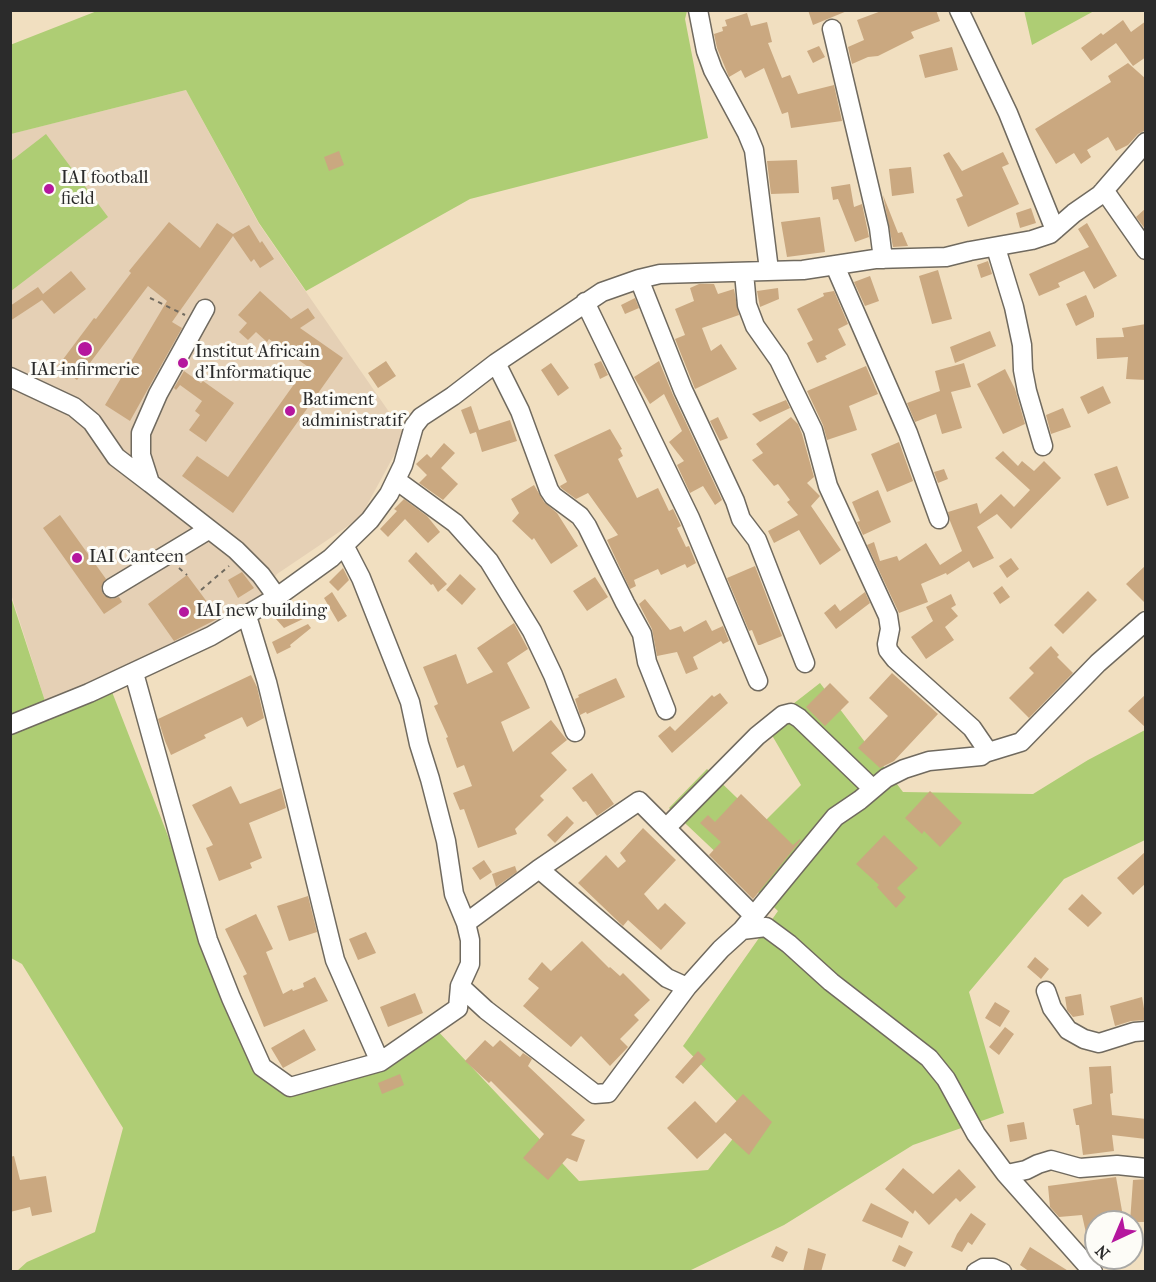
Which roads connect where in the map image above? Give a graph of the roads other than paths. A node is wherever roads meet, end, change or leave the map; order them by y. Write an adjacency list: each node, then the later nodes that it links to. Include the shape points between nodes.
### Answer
1 (698, 10): 11 (street, via 713,70 754,150)
2 (959, 10): 6 (street, via 1008,113)
3 (832, 29): 9 (street, via 852,105)
4 (1146, 142): 5 (street)
5 (1104, 190): 6 (street); 8 (street)
6 (1055, 231): 7 (street)
7 (996, 248): 9 (street, via 946,257); 18 (street, via 1016,316 1027,390)
8 (1146, 250)
9 (883, 259): 10 (street)
10 (835, 266): 11 (street); 21 (street, via 908,433)
11 (770, 270): 12 (street)
12 (744, 273): 13 (street, via 660,274); 34 (street, via 747,305 755,326 779,360 813,430 828,486 888,616 888,650 956,711 972,728)
13 (639, 279): 14 (street); 28 (street, via 741,519 758,540)
14 (585, 302): 16 (street); 30 (street, via 690,518)
15 (202, 315): 20 (street, via 141,433 141,455)
16 (496, 363): 19 (street, via 421,417 414,426); 31 (street, via 520,411 549,490 587,526 642,634 647,662)
17 (10, 377): 20 (street, via 74,407 92,422 104,447)
18 (1043, 446)
19 (396, 480): 23 (street, via 370,520); 33 (street, via 455,523 489,561 532,631)
20 (150, 483): 22 (street)
21 (939, 519)
22 (208, 530): 24 (street); 25 (street, via 241,555)
23 (345, 547): 25 (street); 38 (street, via 410,702 446,841 454,894)
24 (112, 588)
25 (277, 597): 26 (street)
26 (247, 616): 29 (street); 44 (street, via 267,682 335,960)
27 (1146, 621): 34 (street, via 1098,663 1021,742)
28 (805, 663)
29 (134, 673): 32 (street); 44 (street, via 208,940 262,1067 290,1087)
30 (758, 681)
31 (666, 710)
32 (10, 725)
33 (575, 732)
34 (985, 753): 35 (street, via 929,760 886,778)
35 (873, 789): 36 (street, via 791,713 757,736); 39 (street, via 835,817)
36 (666, 828): 37 (street, via 639,801); 39 (street)
37 (539, 869): 38 (street); 41 (street, via 667,978)
38 (466, 923): 40 (street, via 470,964)
39 (748, 923): 41 (street); 46 (street, via 774,931 831,982 928,1058 946,1079 976,1134)
40 (460, 986): 41 (street, via 596,1094 608,1093); 44 (street, via 458,1008)
41 (687, 987)
42 (1046, 991): 43 (street, via 1052,1008 1068,1030 1084,1040 1099,1043)
43 (1146, 1031)
44 (380, 1062)
45 (1146, 1168): 46 (street, via 1080,1168 1051,1160)
46 (1007, 1174): 49 (street)
47 (976, 1272): 48 (street, via 982,1268)
48 (1002, 1272)
49 (1093, 1272)

